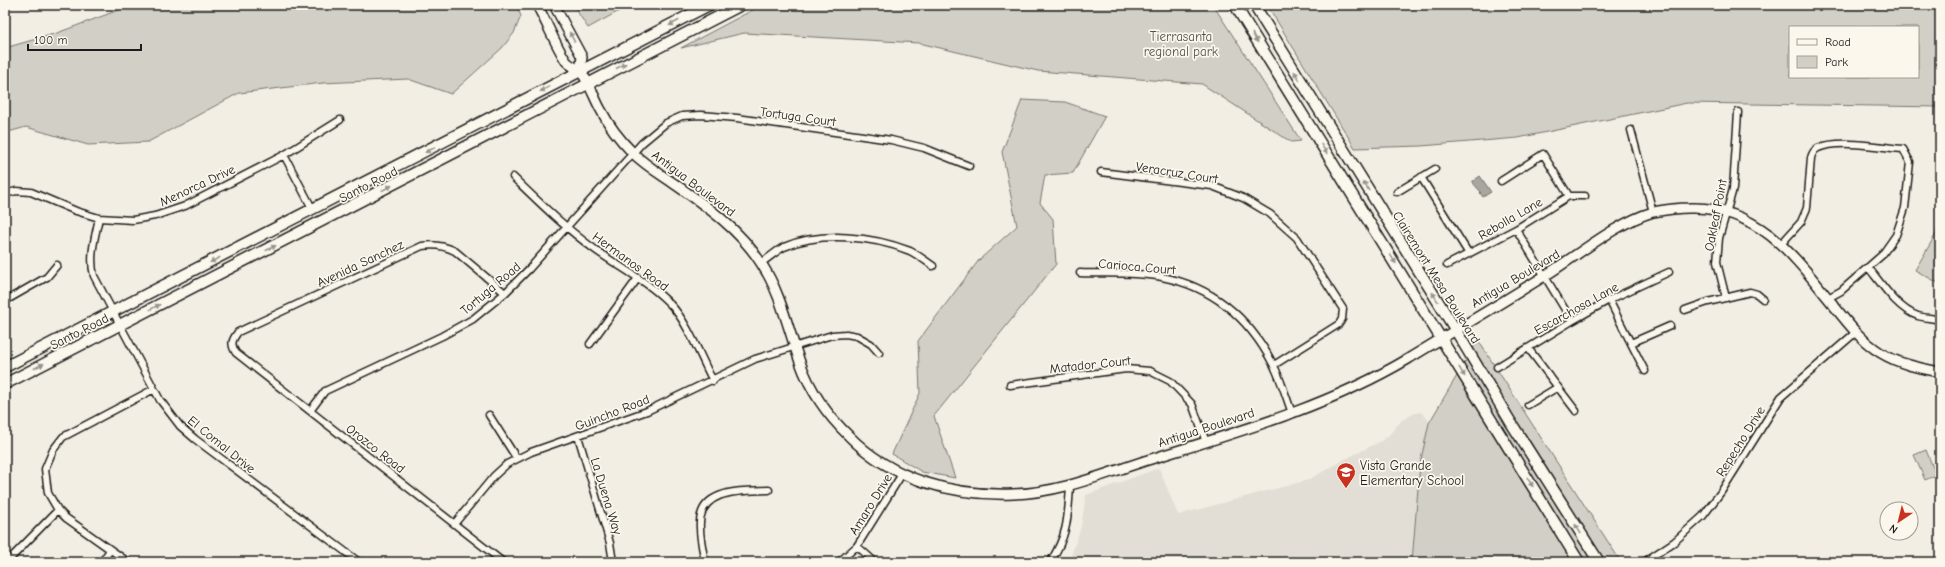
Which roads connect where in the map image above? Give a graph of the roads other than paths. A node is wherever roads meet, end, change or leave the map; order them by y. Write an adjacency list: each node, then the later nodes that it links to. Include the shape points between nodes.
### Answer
1 (537, 5): 7 (street, Antigua Boulevard, via 568,65)
2 (554, 5): 7 (street, Antigua Boulevard, one-way to 2, via 582,57)
3 (709, 5): 7 (main road, Santo Road, one-way to 7)
4 (741, 5): 8 (main road, Santo Road, one-way to 4)
5 (1235, 5): 55 (main road, one-way to 55)
6 (1254, 5): 53 (main road, Clairemont Mesa Boulevard, one-way to 6)
7 (580, 71): 8 (street, Antigua Boulevard); 24 (main road, Santo Road, one-way to 24)
8 (587, 84): 12 (street, Antigua Boulevard, via 607,122); 51 (main road, Santo Road, one-way to 8)
9 (1738, 112): 26 (street, Oakleaf Point, via 1733,189)
10 (340, 120): 13 (street, Menorca Drive)
11 (1631, 130): 25 (street)
12 (633, 153): 14 (street, Tortuga Court, via 666,123 682,116 701,114 891,140 924,148); 28 (street, Tortuga Road); 32 (street, Antigua Boulevard, via 710,208 733,228)
13 (284, 155): 24 (street); 27 (street, Menorca Drive, via 184,206 155,216 133,220)
14 (969, 166)
15 (1436, 169): 18 (street)
16 (1101, 172): 62 (street, Veracruz Court, via 1212,186 1243,198 1270,214 1298,238 1344,309 1339,324)
17 (513, 176): 28 (street, Hermanos Road)
18 (1421, 177): 20 (street); 31 (street)
19 (1501, 181): 22 (street, via 1543,154)
20 (1397, 192)
21 (5, 194): 27 (street, Menorca Drive, via 16,191 31,192)
22 (1569, 196): 23 (street); 29 (street, Rebolla Lane)
23 (1585, 196)
24 (313, 210): 48 (main road, Santo Road, one-way to 48)
25 (1653, 212): 26 (street, Antigua Boulevard, via 1690,208); 39 (street, Antigua Boulevard, via 1621,227)
26 (1726, 213): 30 (street, Antigua Boulevard, via 1757,225); 42 (street, Oakleaf Point, via 1719,238 1717,262)
27 (99, 218): 48 (street, El Comal Drive, via 91,264 94,276)
28 (567, 227): 40 (street, Hermanos Road); 41 (street, Tortuga Road)
29 (1516, 229): 31 (street, Rebolla Lane); 39 (street)
30 (1782, 243): 36 (street, via 1801,222 1807,208 1811,158 1818,148 1848,144 1903,149 1910,162 1905,208 1896,235 1882,255); 43 (street, Antigua Boulevard)
31 (1469, 254): 34 (street, Rebolla Lane)
32 (761, 263): 35 (street, via 783,248 805,240 838,236 892,245 911,252); 58 (street, Antigua Boulevard, via 784,308)
33 (57, 265): 46 (street, via 47,277)
34 (1447, 265)
35 (933, 266)
36 (1868, 267): 43 (street, via 1841,291); 49 (street, via 1896,300 1909,311 1918,316)
37 (1080, 272): 62 (street, Carioca Court, via 1161,277 1190,284 1225,303 1249,327)
38 (1669, 272): 45 (street, Escarchosa Lane)
39 (1544, 276): 50 (street); 53 (street, Antigua Boulevard)
40 (638, 278): 56 (street); 67 (street, Hermanos Road, via 653,288 679,314)
41 (505, 293): 60 (street, Avenida Sanchez, via 455,251 430,245 422,246 238,332 232,340); 73 (street, Tortuga Road, via 473,319 325,392)
42 (1726, 298): 44 (street, via 1750,292); 47 (street)
43 (1828, 298): 54 (street, Antigua Boulevard)
44 (1763, 299)
45 (1609, 300): 50 (street, Escarchosa Lane); 57 (street)
46 (5, 301)
47 (1685, 310)
48 (112, 312): 51 (street, El Comal Drive); 64 (main road, Santo Road)
49 (1940, 320)
50 (1572, 321): 59 (street, Escarchosa Lane)
51 (120, 324): 68 (main road, Santo Road, one-way to 51); 71 (street, El Comal Drive)
52 (1670, 326): 57 (street)
53 (1456, 330): 55 (street, Antigua Boulevard); 98 (main road, Clairemont Mesa Boulevard, one-way to 53)
54 (1855, 332): 66 (street, Antigua Boulevard, via 1882,354 1910,366); 99 (street, Repecho Drive, via 1781,396 1721,492 1703,516 1674,542)
55 (1442, 338): 75 (street, Antigua Boulevard, via 1357,387); 97 (main road, one-way to 97)
56 (590, 344)
57 (1631, 344): 65 (street)
58 (796, 348): 61 (street, Guincho Road, via 832,335 846,334 857,336 871,344); 67 (street, Guincho Road, via 755,359); 80 (street, Antigua Boulevard, via 810,385 850,438 882,463)
59 (1528, 348): 63 (street, Escarchosa Lane); 70 (street)
60 (236, 352): 73 (street, Orozco Road)
61 (879, 353)
62 (1274, 364): 75 (street, Carioca Court)
63 (1497, 367)
64 (5, 368)
65 (1645, 371)
66 (1940, 372)
67 (713, 381): 77 (street, Guincho Road, via 647,411)
68 (5, 384)
69 (1010, 385): 78 (street, Matador Court, via 1126,368 1150,371 1170,380 1192,404)
70 (1558, 388): 72 (street); 74 (street)
71 (154, 389): 83 (street, via 60,441 45,469 48,493); 90 (street, El Comal Drive, via 180,426 195,439)
72 (1528, 405)
73 (310, 411): 84 (street, Orozco Road)
74 (1576, 411)
75 (1292, 412): 78 (street, Antigua Boulevard)
76 (489, 416): 79 (street)
77 (578, 436): 79 (street, Guincho Road); 92 (street, La Duena Way, via 610,543)
78 (1206, 442): 81 (street, Antigua Boulevard)
79 (517, 459): 84 (street, Guincho Road, via 494,476)
80 (902, 474): 81 (street, Antigua Boulevard, via 941,488 964,492 1031,493); 85 (street, Amaro Drive)
81 (1070, 486): 96 (street, via 1068,524 1064,538)
82 (769, 490): 93 (street, via 728,492 712,499 704,509 699,526)
83 (58, 510): 86 (street); 87 (street)
84 (455, 523): 91 (street, Orozco Road)
85 (857, 546): 94 (street, Amaro Drive); 95 (street)
86 (110, 550): 88 (street); 89 (street)
87 (7, 562)
88 (102, 562)
89 (128, 562)
90 (359, 562)
91 (503, 562)
92 (613, 562)
93 (705, 562)
94 (839, 562)
95 (875, 562)
96 (1050, 562)
97 (1579, 562)
98 (1599, 562)
99 (1644, 562)

